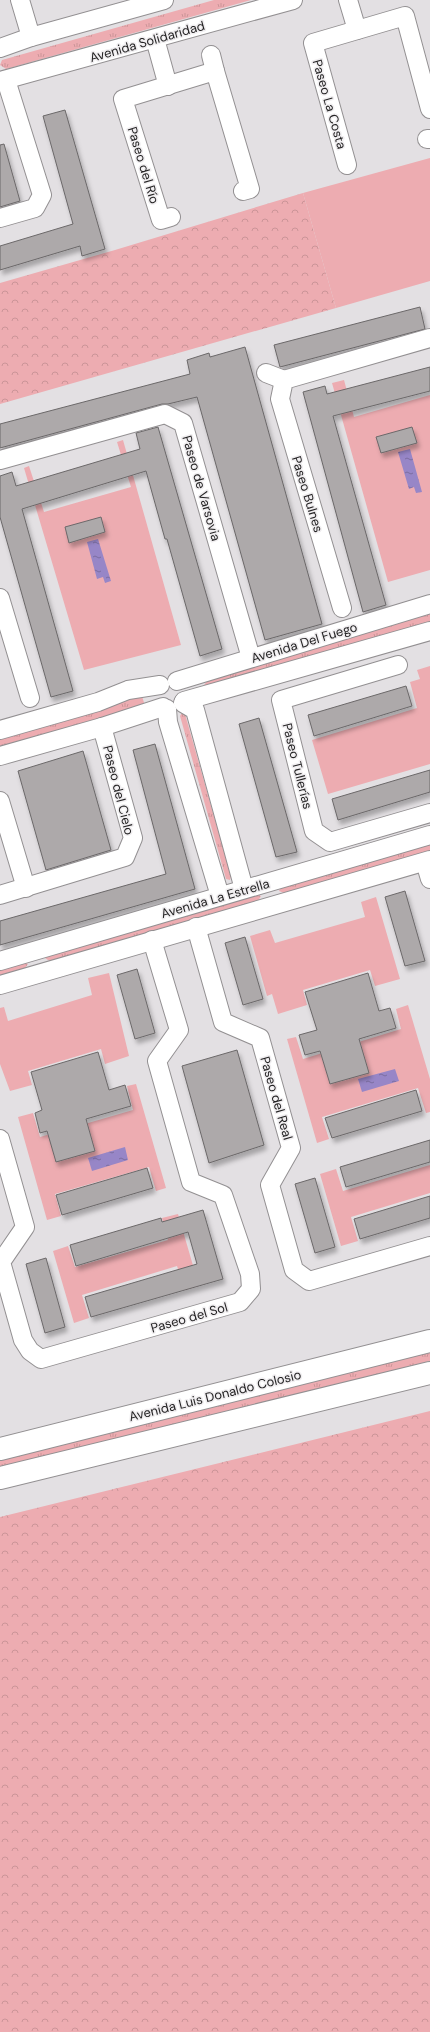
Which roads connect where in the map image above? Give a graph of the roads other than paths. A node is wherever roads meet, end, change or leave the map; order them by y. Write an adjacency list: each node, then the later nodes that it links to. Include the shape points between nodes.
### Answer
1 (20, 0): 6 (street)
2 (164, 0): 5 (street)
3 (293, 0): 8 (street, Avenida Solidaridad)
4 (349, 2): 7 (street)
5 (124, 6): 6 (street)
6 (29, 29): 9 (street)
7 (357, 30): 12 (street, Paseo La Costa, via 403,9); 13 (street, Paseo La Costa, via 311,37)
8 (155, 39): 10 (street, Avenida Solidaridad); 11 (street)
9 (0, 48)
10 (3, 81): 16 (street, via 14,104 42,195 34,208)
11 (168, 86): 14 (street, Paseo del Río, via 213,63 250,189); 15 (street, Paseo del Río, via 122,94 161,220)
12 (430, 109)
13 (347, 165)
14 (243, 191)
15 (171, 217)
16 (0, 218)
17 (430, 338): 19 (street)
18 (266, 373): 19 (street)
19 (284, 380): 23 (street, Paseo Bulnes, via 280,399)
20 (0, 460): 25 (street, Paseo de Varsovia, via 165,414 183,423)
21 (0, 598): 28 (street)
22 (430, 604): 25 (street, Avenida Del Fuego)
23 (342, 608)
24 (430, 631): 29 (street, Avenida Del Fuego)
25 (250, 652): 27 (street, Avenida Del Fuego)
26 (398, 666): 34 (street, Paseo Tullerías, via 281,700 314,831 330,842)
27 (169, 683): 29 (street, via 184,688); 29 (street, via 157,694 159,703); 30 (street, Avenida Del Fuego, via 128,690 98,702)
28 (30, 698)
29 (174, 705): 31 (street, Avenida Del Fuego); 39 (street, via 195,710); 41 (street, via 168,722)
30 (0, 730)
31 (104, 733): 32 (street, Avenida Del Fuego); 38 (street, Paseo del Cielo, via 133,838 125,857)
32 (0, 756)
33 (0, 801): 38 (street)
34 (430, 813)
35 (430, 836): 37 (street, Avenida La Estrella)
36 (429, 869): 42 (street, Avenida La Estrella)
37 (268, 883): 39 (street, Avenida La Estrella); 42 (street)
38 (26, 888): 40 (street, Paseo del Cielo)
39 (244, 889): 41 (street, Avenida La Estrella)
40 (0, 895)
41 (220, 896): 45 (street, Avenida La Estrella)
42 (274, 906): 43 (street, Avenida La Estrella)
43 (196, 927): 44 (street, Avenida La Estrella); 50 (street, Paseo del Real, via 223,1022 260,1038 291,1148 270,1185 294,1270 308,1281)
44 (152, 940): 47 (street, Avenida La Estrella); 49 (street, Paseo del Sol, via 179,1030 157,1061 191,1182 223,1195 250,1274 251,1289 240,1302 42,1358 30,1350 23,1340 1,1262 25,1227)
45 (31, 950): 46 (street, Avenida La Estrella); 47 (street)
46 (0, 961)
47 (37, 974): 48 (street, Avenida La Estrella)
48 (0, 985)
49 (0, 1139)
50 (430, 1246)
51 (430, 1341): 53 (main road, Avenida Luis Donaldo Colosio)
52 (430, 1373): 54 (main road)
53 (0, 1448)
54 (0, 1478)

